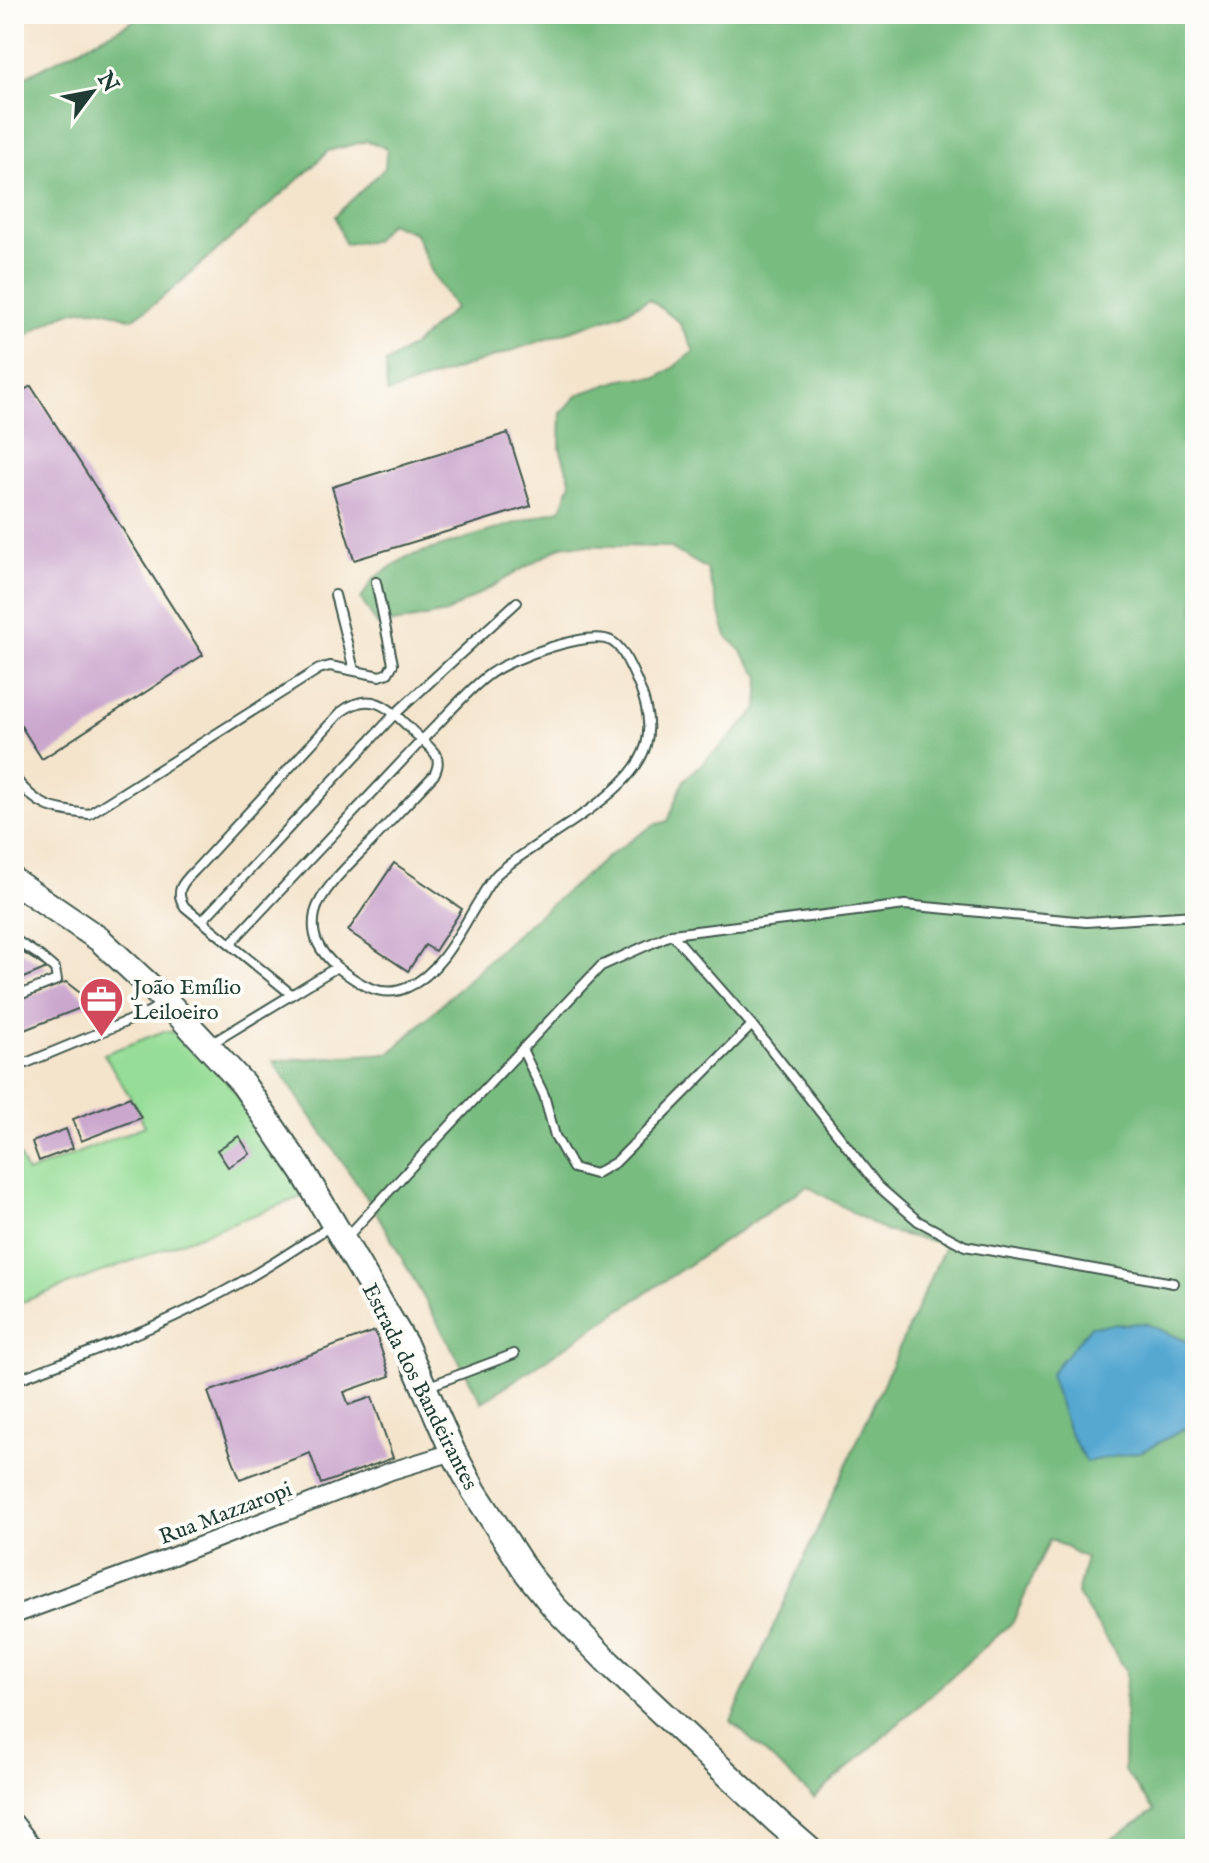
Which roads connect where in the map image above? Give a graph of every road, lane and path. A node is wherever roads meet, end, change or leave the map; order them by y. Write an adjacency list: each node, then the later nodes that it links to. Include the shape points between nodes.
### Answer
1 (376, 582): 4 (lane, via 393,664 380,676)
2 (335, 595): 4 (lane)
3 (517, 602): 5 (lane)
4 (354, 670): 7 (lane, via 319,669 89,814 57,811 27,794)
5 (394, 715): 6 (lane); 10 (lane); 10 (lane, via 371,700 341,712 183,884 181,901)
6 (422, 740): 13 (lane); 14 (lane, via 438,758 434,775 340,874 315,911 316,940); 14 (lane, via 489,674 510,661 586,639 609,639 618,645 649,722 641,758 623,782 493,878 424,977 394,992 376,991)
7 (14, 777)
8 (14, 881): 17 (main road, Estrada dos Bandeirantes, via 99,939)
9 (1195, 915): 11 (lane, via 1086,922 905,905)
10 (202, 921): 13 (lane)
11 (672, 934): 18 (lane); 20 (lane, via 601,966)
12 (14, 939): 16 (lane, via 55,969 57,980)
13 (230, 944): 15 (lane)
14 (337, 967): 15 (lane)
15 (291, 994): 19 (lane)
16 (14, 997)
17 (167, 1002): 19 (main road, Estrada dos Bandeirantes); 21 (lane)
18 (752, 1025): 20 (lane, via 616,1162 595,1174 573,1168); 23 (lane, via 878,1186 918,1221 965,1246)
19 (208, 1046): 22 (main road, Estrada dos Bandeirantes, via 263,1112)
20 (522, 1049): 22 (lane)
21 (14, 1068)
22 (339, 1232): 25 (lane, via 203,1303); 26 (main road, Estrada dos Bandeirantes)
23 (1173, 1283)
24 (514, 1354): 26 (lane)
25 (14, 1381)
26 (425, 1388): 27 (main road, Estrada dos Bandeirantes)
27 (453, 1452): 28 (street, Rua Mazzaropi); 31 (main road, Estrada dos Bandeirantes, via 501,1534 555,1608)
28 (14, 1615)
29 (14, 1822): 30 (street)
30 (35, 1849)
31 (808, 1849)

